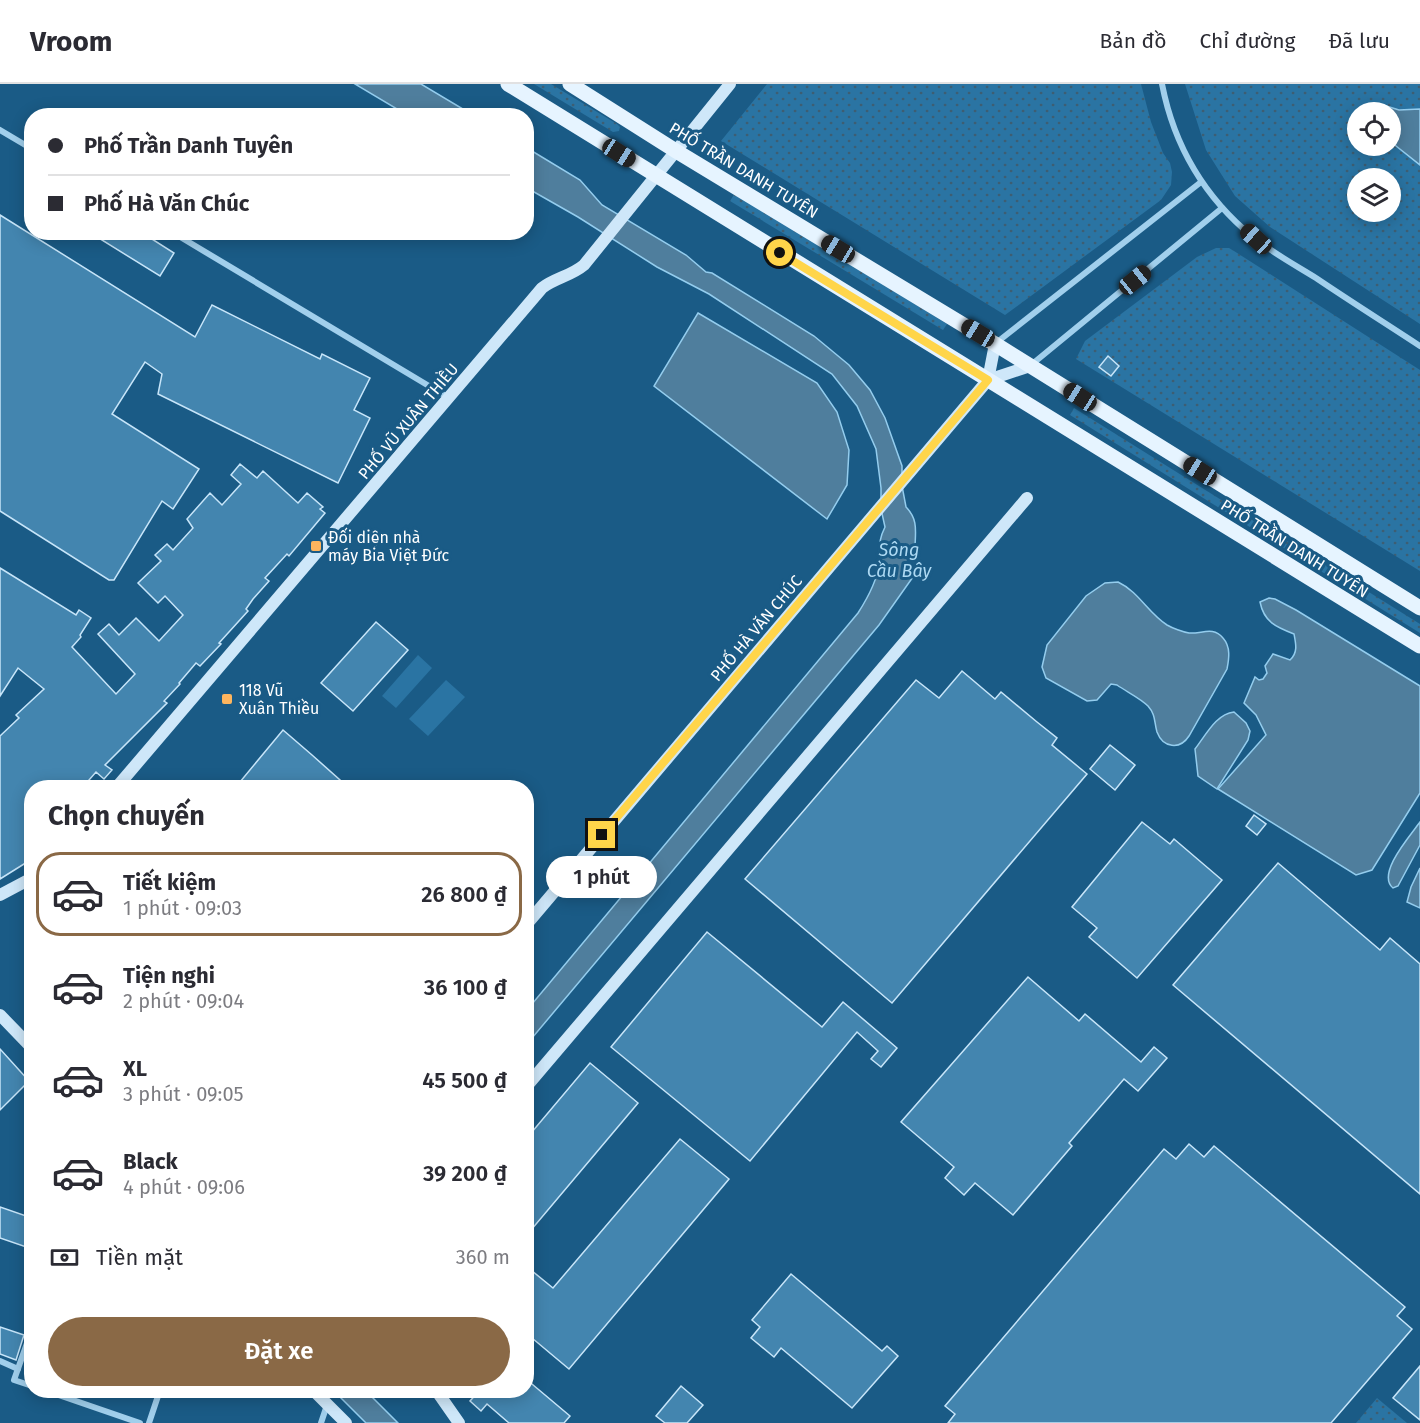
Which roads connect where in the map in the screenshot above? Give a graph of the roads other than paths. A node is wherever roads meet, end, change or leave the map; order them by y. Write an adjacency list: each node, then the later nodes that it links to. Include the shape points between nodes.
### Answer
1 (508, 84): 8 (main road, PHỐ TRẦN DANH TUYÊN)
2 (570, 84): 7 (main road, PHỐ TRẦN DANH TUYÊN)
3 (730, 84): 7 (street, PHỐ VŨ XUÂN THIỀU)
4 (1162, 84): 9 (street, via 1181,148)
5 (0, 130): 6 (street)
6 (24, 144)
7 (676, 151): 8 (street, PHỐ VŨ XUÂN THIỀU); 12 (main road, PHỐ TRẦN DANH TUYÊN)
8 (656, 176): 15 (main road, PHỐ TRẦN DANH TUYÊN); 16 (street, PHỐ VŨ XUÂN THIỀU, via 584,265 542,288)
9 (1201, 182): 10 (street); 12 (street)
10 (1222, 208): 13 (street, via 1256,239); 14 (street)
11 (185, 240): 16 (street)
12 (995, 344): 14 (main road, PHỐ TRẦN DANH TUYÊN); 15 (street, PHỐ HÀ VĂN CHÚC)
13 (1420, 346)
14 (1030, 366): 15 (street); 18 (main road, PHỐ TRẦN DANH TUYÊN)
15 (988, 380): 19 (main road, PHỐ TRẦN DANH TUYÊN); 23 (street, PHỐ HÀ VĂN CHÚC)
16 (449, 398): 20 (street, PHỐ VŨ XUÂN THIỀU)
17 (1027, 498): 26 (street)
18 (1420, 608)
19 (1420, 646)
20 (123, 780)
21 (24, 882): 22 (street)
22 (0, 895)
23 (534, 916)
24 (0, 1015): 25 (street)
25 (24, 1040)
26 (534, 1078)
27 (24, 1352): 29 (street)
28 (0, 1361): 29 (street)
29 (18, 1369): 30 (street, via 14,1380)
30 (24, 1383)
31 (67, 1398): 36 (street)
32 (157, 1398): 37 (street)
33 (320, 1398): 35 (street)
34 (442, 1398): 40 (street)
35 (327, 1405): 38 (street); 39 (street)
36 (140, 1423)
37 (149, 1423)
38 (321, 1423)
39 (346, 1423)
40 (459, 1423)

